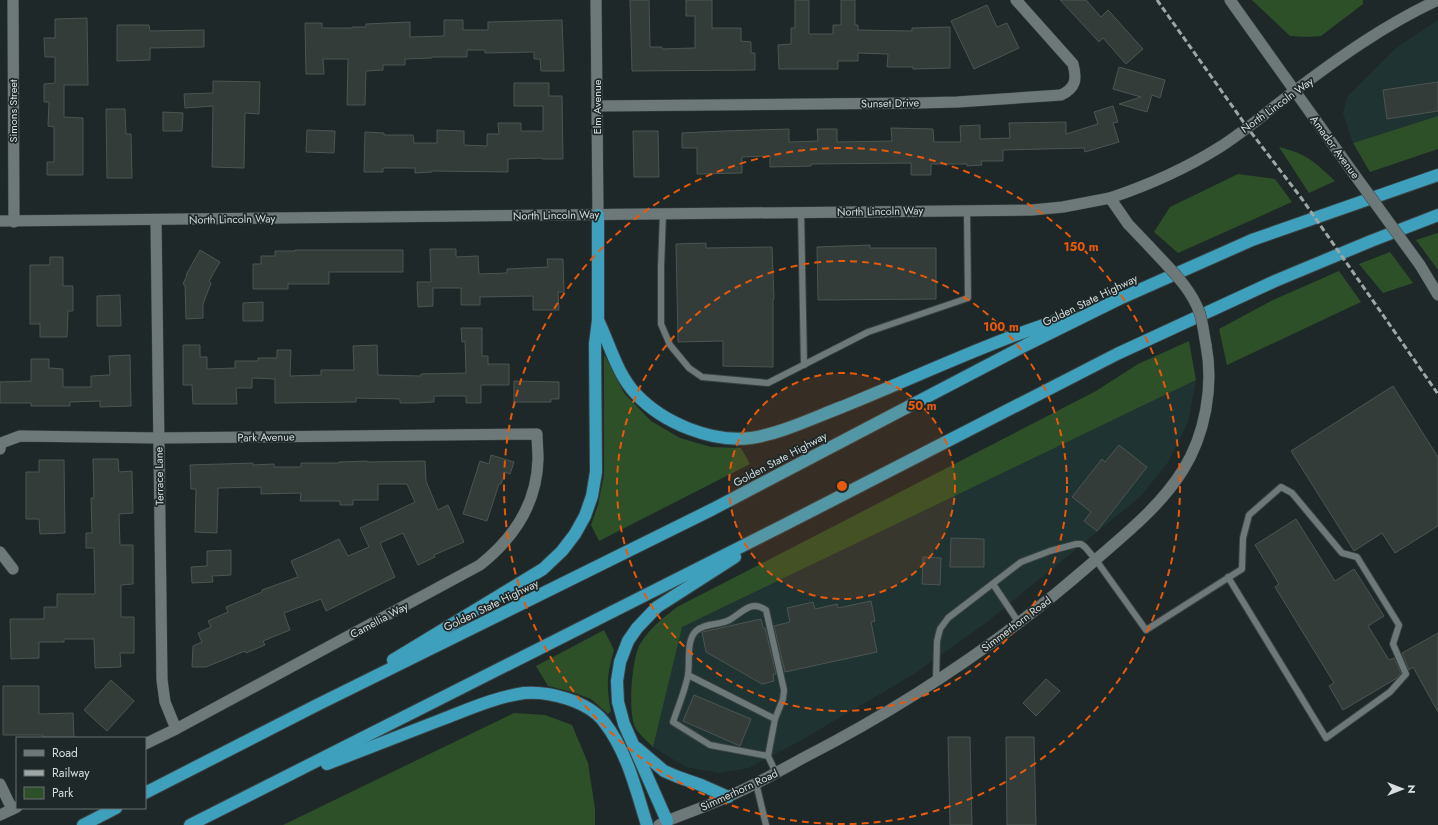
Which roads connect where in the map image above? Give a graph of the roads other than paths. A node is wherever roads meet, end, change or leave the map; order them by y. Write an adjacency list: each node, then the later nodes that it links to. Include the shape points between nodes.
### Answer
1 (12, 0): 17 (street, Simons Street)
2 (596, 0): 7 (street, Elm Avenue)
3 (1016, 0): 7 (street, Sunset Drive, via 1073,64 1076,74 1074,84 1067,92 926,103)
4 (1230, 0): 6 (street, Amador Avenue)
5 (1438, 0): 6 (street, North Lincoln Way, via 1353,50)
6 (1294, 91): 9 (street, North Lincoln Way, via 1221,146 1194,162 1166,177); 18 (street, Amador Avenue, bridge, via 1420,265)
7 (597, 106): 12 (street, Elm Avenue)
8 (1438, 175): 19 (highway, Golden State Highway, via 1252,240)
9 (1110, 198): 10 (street, North Lincoln Way, via 1032,210); 27 (street, Simmerhorn Road, bridge, via 1128,224 1175,274 1190,294 1200,314 1209,361 1209,380 1204,417 1196,444 1184,469 1161,499)
10 (967, 210): 11 (street, North Lincoln Way); 21 (lane, via 968,298 868,332)
11 (801, 212): 13 (street, North Lincoln Way); 21 (lane)
12 (598, 214): 13 (street, North Lincoln Way); 15 (street, North Lincoln Way); 20 (highway)
13 (663, 214): 21 (lane, via 660,324 670,345 689,368 702,377 768,383)
14 (1438, 215): 25 (highway, via 1275,281 1117,354)
15 (156, 220): 17 (street, North Lincoln Way); 23 (street, Terrace Lane)
16 (0, 221): 17 (street, North Lincoln Way)
17 (14, 222)
18 (1438, 295)
19 (1119, 299): 20 (highway, via 1020,333 865,398 773,433 751,438 730,438 690,430 650,406 636,394 625,379); 34 (highway, Golden State Highway, via 713,509)
20 (598, 320): 34 (highway, via 595,344 596,472 585,516 562,551 531,577)
21 (804, 365)
22 (537, 434): 23 (street, Park Avenue); 36 (street, Camellia Way, via 536,482 529,504 511,537 495,554 473,569)
23 (159, 438): 24 (street, Park Avenue, via 20,436 1,443); 36 (street, Terrace Lane, via 162,680 165,702)
24 (0, 449)
25 (788, 523): 38 (highway, via 657,607 636,628 620,662 617,681 618,702); 43 (highway)
26 (0, 552): 28 (street)
27 (1096, 560): 29 (lane, via 1146,630); 30 (lane, via 1085,547 1076,544 1021,562); 31 (street, Simmerhorn Road)
28 (13, 569)
29 (1228, 577): 29 (lane, via 1242,569 1243,538 1248,515 1281,487 1292,492 1342,553 1357,557 1399,625 1393,644 1406,674 1390,692 1326,738)
30 (993, 584): 31 (lane); 33 (lane, via 948,618 940,630 937,642)
31 (1019, 623): 33 (street, Simmerhorn Road)
32 (688, 675): 35 (lane); 35 (lane, via 692,636 698,630 724,623 750,606 760,606 766,610 784,690 784,699); 39 (lane, via 673,722 710,745)
33 (936, 682): 40 (street, Simmerhorn Road, via 839,740)
34 (317, 705): 44 (highway, Golden State Highway)
35 (775, 719): 39 (lane)
36 (176, 729): 37 (street, Camellia Way)
37 (146, 744)
38 (632, 744): 45 (highway, via 664,770); 49 (highway)
39 (768, 756): 40 (lane)
40 (776, 772): 41 (street, Simmerhorn Road)
41 (756, 783): 45 (street, Simmerhorn Road); 53 (lane)
42 (0, 784): 46 (street)
43 (266, 787): 51 (highway); 52 (highway, via 491,701 525,693 545,694 567,699 590,709 604,721 623,753)
44 (146, 792)
45 (728, 797): 49 (street, Simmerhorn Road)
46 (14, 808): 48 (street)
47 (114, 809): 50 (highway)
48 (0, 815)
49 (663, 823)
50 (83, 825)
51 (190, 825)
52 (647, 825)
53 (766, 825)

